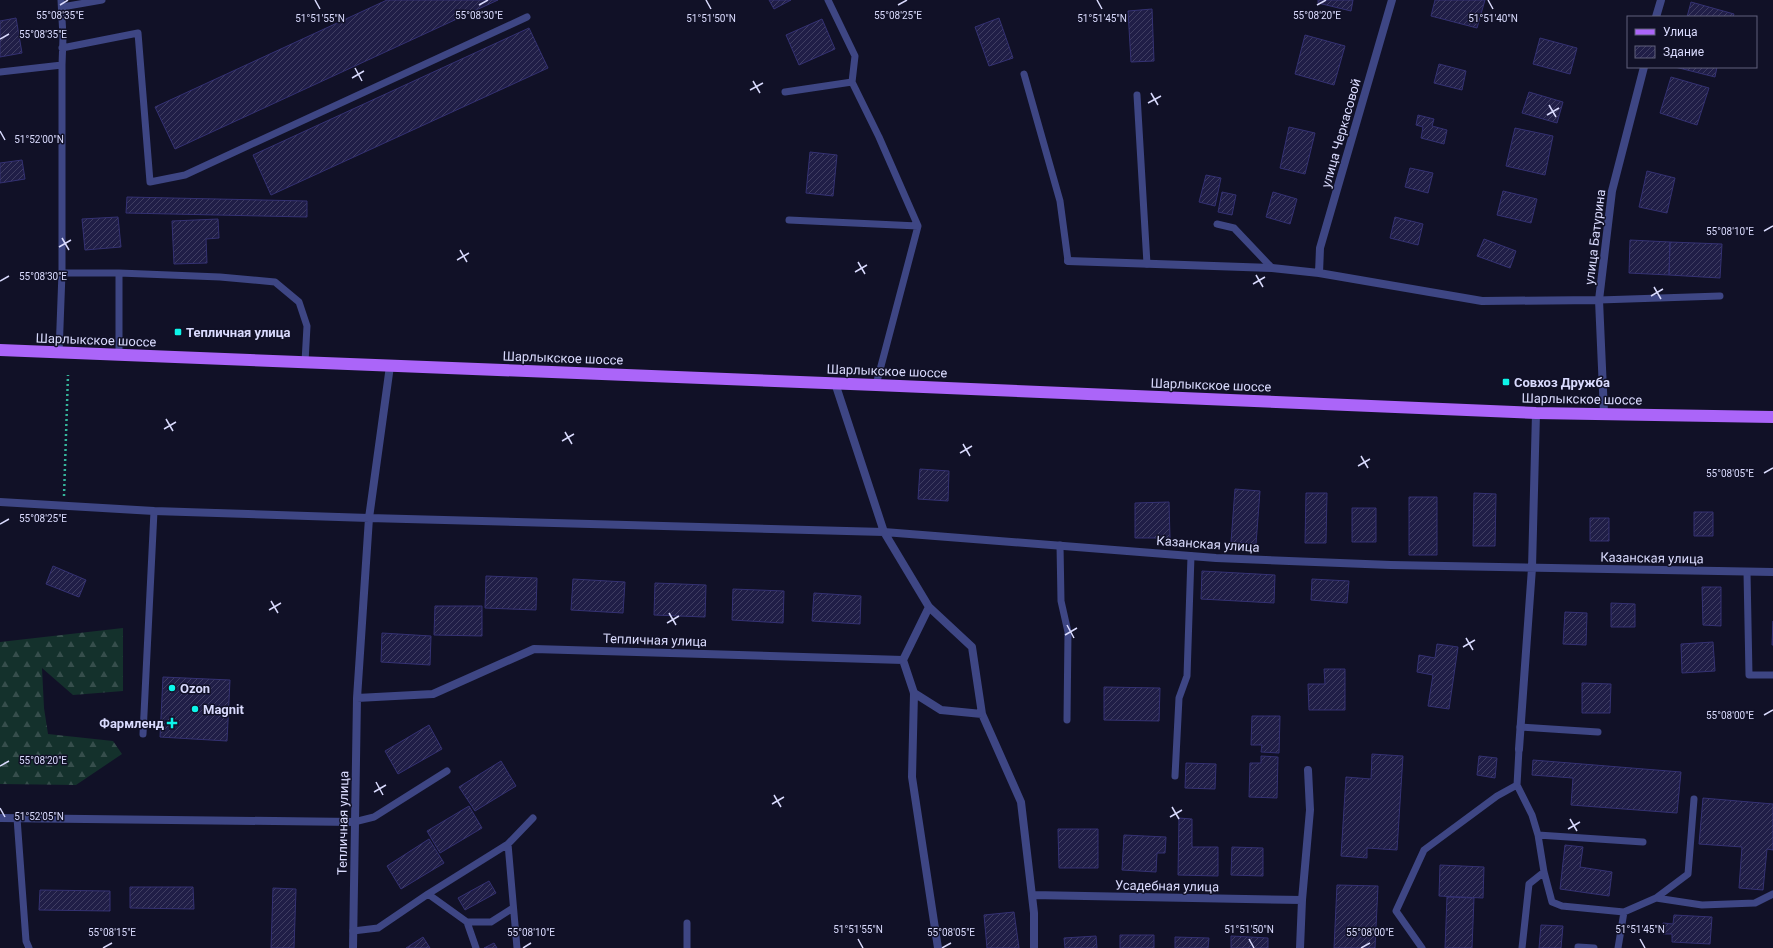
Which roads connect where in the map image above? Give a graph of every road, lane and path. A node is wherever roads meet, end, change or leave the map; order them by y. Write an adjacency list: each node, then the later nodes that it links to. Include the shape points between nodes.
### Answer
1 (102, 0): 5 (lane)
2 (828, 0): 13 (lane, via 855,56)
3 (1392, 0): 24 (street, улица Черкасовой, via 1320,248)
4 (1661, 0): 6 (street)
5 (62, 3): 8 (lane)
6 (1656, 16)
7 (527, 17): 8 (lane, via 185,175 150,182 138,33)
8 (62, 48): 9 (lane)
9 (62, 65): 11 (lane); 22 (lane)
10 (1644, 68): 26 (street, улица Батурина, via 1612,190)
11 (0, 72)
12 (1024, 74): 19 (lane, via 1060,201)
13 (852, 82): 14 (lane); 18 (lane)
14 (785, 92)
15 (1137, 95): 20 (lane)
16 (789, 220): 18 (lane)
17 (1217, 224): 21 (lane, via 1234,228)
18 (918, 226): 34 (lane)
19 (1068, 261): 20 (street)
20 (1147, 264): 21 (street)
21 (1272, 268): 24 (street)
22 (62, 273): 23 (lane); 28 (lane)
23 (120, 273): 29 (lane); 30 (lane, via 275,282 299,302 307,326)
24 (1319, 273): 26 (street, via 1482,301)
25 (1720, 296): 26 (lane)
26 (1599, 300): 36 (street, улица Батурина)
27 (0, 350): 28 (main road, Шарлыкское шоссе)
28 (59, 353): 29 (main road, Шарлыкское шоссе)
29 (119, 355): 30 (main road, Шарлыкское шоссе)
30 (306, 362): 31 (main road, Шарлыкское шоссе)
31 (390, 366): 33 (main road, Шарлыкское шоссе); 41 (street, Тепличная улица)
32 (68, 375): 39 (path)
33 (835, 383): 34 (main road, Шарлыкское шоссе); 42 (street)
34 (876, 385): 35 (main road, Шарлыкское шоссе)
35 (1536, 413): 36 (main road, Шарлыкское шоссе); 45 (street)
36 (1604, 413): 37 (main road, Шарлыкское шоссе)
37 (1773, 417)
38 (0, 502): 39 (street, Казанская улица)
39 (63, 506): 40 (street, Казанская улица)
40 (154, 511): 41 (street, Казанская улица); 57 (lane)
41 (368, 518): 42 (street, Казанская улица); 52 (street, Тепличная улица)
42 (884, 532): 43 (street, Казанская улица); 48 (street)
43 (1060, 546): 44 (street, Казанская улица); 54 (lane, via 1061,601 1068,632)
44 (1190, 556): 45 (street, Казанская улица); 61 (lane, via 1187,676 1179,698)
45 (1532, 568): 46 (street, Казанская улица); 55 (street)
46 (1747, 572): 47 (street, Казанская улица); 50 (lane, via 1749,675)
47 (1773, 572)
48 (929, 607): 49 (street); 53 (street, via 972,647)
49 (903, 660): 51 (street); 52 (street, Тепличная улица, via 534,649 433,694)
50 (1773, 675)
51 (914, 693): 53 (street, via 941,710); 88 (street, via 912,778)
52 (357, 698): 67 (street, Тепличная улица)
53 (982, 714): 74 (street, via 1021,802)
54 (1067, 720)
55 (1520, 728): 56 (lane); 58 (street)
56 (1598, 732)
57 (144, 734)
58 (1519, 749): 62 (lane)
59 (1308, 770): 76 (street, via 1310,810)
60 (447, 771): 67 (lane, via 374,817)
61 (1175, 776)
62 (1517, 785): 68 (lane, via 1532,815); 91 (lane, via 1497,796 1424,850 1396,911)
63 (1694, 799): 75 (lane, via 1688,874)
64 (0, 818): 65 (street)
65 (17, 818): 67 (street); 83 (lane, via 26,941)
66 (534, 818): 70 (lane)
67 (354, 822): 81 (street, Тепличная улица)
68 (1538, 835): 69 (lane); 71 (lane)
69 (1643, 842)
70 (508, 844): 72 (lane); 77 (lane)
71 (1544, 872): 78 (lane, via 1552,902 1562,906); 92 (lane, via 1529,884)
72 (428, 894): 79 (lane); 81 (lane, via 378,928)
73 (1773, 894): 75 (lane, via 1755,903 1702,905)
74 (1032, 895): 76 (street, Усадебная улица); 89 (street)
75 (1656, 898): 78 (lane)
76 (1302, 900): 90 (street)
77 (513, 908): 79 (lane, via 491,922); 86 (lane)
78 (1624, 912): 94 (lane)
79 (467, 922): 85 (lane)
80 (687, 923): 87 (lane)
81 (354, 931): 84 (street, Тепличная улица)
82 (1578, 947): 93 (lane)
83 (29, 948)
84 (353, 948)
85 (476, 948)
86 (517, 948)
87 (687, 948)
88 (938, 948)
89 (1034, 948)
90 (1300, 948)
91 (1422, 948)
92 (1522, 948)
93 (1594, 948)
94 (1618, 948)

